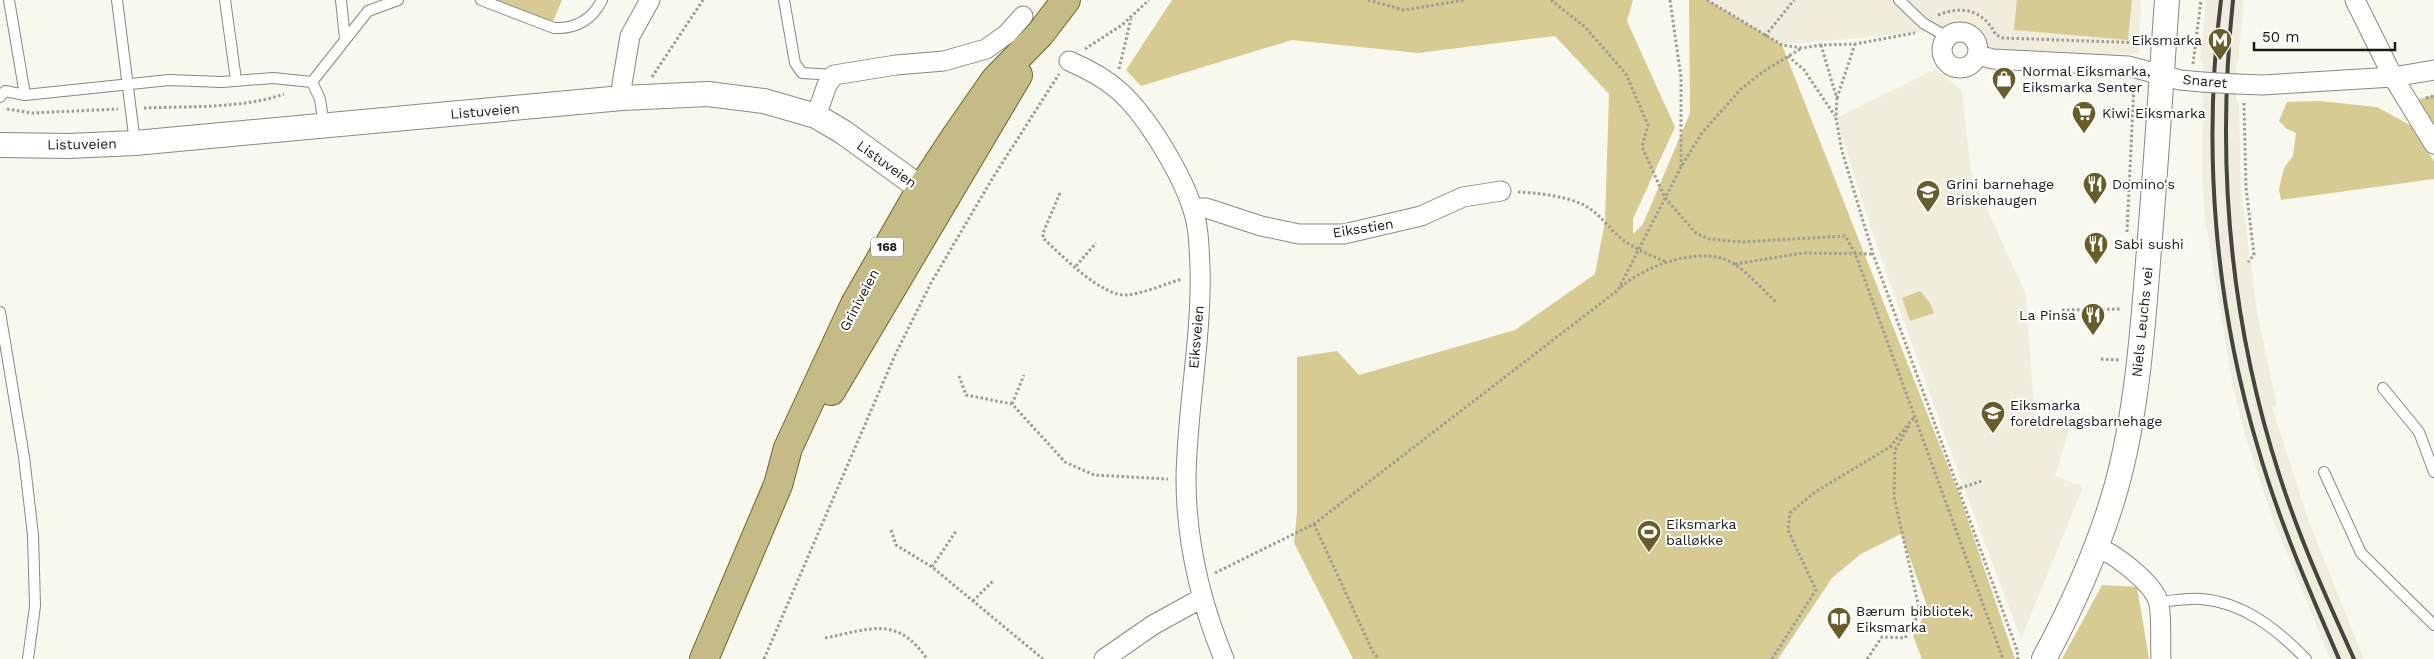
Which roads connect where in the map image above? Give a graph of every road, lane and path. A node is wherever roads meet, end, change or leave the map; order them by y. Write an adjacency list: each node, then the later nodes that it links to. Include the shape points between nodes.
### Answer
1 (9, 0): 48 (lane)
2 (117, 0): 45 (lane)
3 (225, 0): 41 (lane)
4 (341, 0): 28 (lane)
5 (398, 0): 28 (lane, via 368,11)
6 (481, 0): 7 (lane, via 564,29 589,18)
7 (602, 0)
8 (650, 0): 50 (street, via 630,36)
9 (703, 0): 42 (path)
10 (784, 0): 39 (lane, via 794,63 802,72)
11 (1066, 0): 24 (main road, Griniveien / 168)
12 (1149, 0): 23 (path)
13 (1368, 0): 14 (path, via 1404,10)
14 (1465, 0)
15 (1551, 0): 64 (path, via 1585,27 1626,74 1648,125 1642,147)
16 (1670, 0): 60 (path, via 1681,77)
17 (1707, 0): 26 (path)
18 (1794, 0): 26 (path)
19 (1898, 0): 25 (lane)
20 (2167, 0): 37 (street, Niels Leuchs vei)
21 (2201, 0): 38 (path)
22 (2355, 0): 40 (street)
23 (1132, 18): 35 (path); 46 (path)
24 (1032, 25): 39 (street, via 1007,34 986,49 944,61); 63 (main road, Griniveien / 168, via 1011,88)
25 (1928, 26): 27 (lane); 29 (path, via 1936,16 1961,9 1975,13 2003,38); 30 (path, via 1924,32)
26 (1765, 36): 32 (path, via 1782,45)
27 (1947, 37): 33 (street, via 1960,32 1968,34 1977,44); 33 (street, via 1941,51 1948,64 1965,68)
28 (345, 39): 43 (lane)
29 (2150, 43)
30 (1855, 44): 31 (path); 51 (path)
31 (1821, 45): 32 (path); 51 (path)
32 (1802, 48): 34 (path)
33 (1977, 55): 37 (street, Snaret, via 1993,59 2128,66)
34 (1788, 56): 55 (path, via 1804,70); 60 (path, via 1741,89 1702,133)
35 (1069, 61): 46 (street, Eiksveien, via 1102,76); 110 (path, via 992,179 931,283 895,354)
36 (2434, 70): 40 (street, Snaret)
37 (2161, 74): 38 (street, Snaret, via 2180,80); 100 (street, Niels Leuchs vei, via 2137,370 2120,472)
38 (2198, 74): 47 (street, Snaret, bridge)
39 (834, 75): 54 (street)
40 (2393, 77): 47 (street, Snaret, via 2263,85); 58 (street)
41 (236, 80): 43 (lane, via 273,78); 45 (lane)
42 (650, 80)
43 (312, 82): 53 (path, via 282,95 255,101); 56 (lane, via 320,99)
44 (2134, 82): 66 (path)
45 (128, 84): 48 (lane); 53 (lane)
46 (1117, 88): 65 (street, Eiksveien, via 1170,157)
47 (2241, 90): 72 (path, via 2245,178 2254,255)
48 (25, 95): 49 (lane, via 5,91)
49 (0, 97)
50 (622, 98): 54 (street, Listuveien, via 676,94 731,96 764,101); 56 (street, Listuveien)
51 (1836, 99): 55 (path)
52 (0, 108): 53 (path, via 32,113)
53 (131, 108): 57 (lane)
54 (816, 116): 63 (street, Listuveien)
55 (1836, 118): 70 (path, via 1842,151)
56 (324, 126): 57 (street, Listuveien)
57 (134, 143): 59 (street, Listuveien)
58 (2434, 144)
59 (0, 145)
60 (1681, 167): 64 (path)
61 (1501, 191): 65 (street, Eiksstien, via 1463,197 1421,216 1344,234 1299,234 1261,226 1206,208); 68 (path, via 1538,194 1583,204)
62 (1060, 192): 74 (path, via 1043,238)
63 (931, 196): 109 (main road, Griniveien / 168, via 801,451 778,485)
64 (1665, 198): 68 (path); 69 (path, via 1696,233 1709,240 1742,242 1845,236)
65 (1193, 208): 75 (street, Eiksveien, via 1199,240)
66 (2127, 241)
67 (1096, 243): 74 (path)
68 (1639, 250): 71 (path); 76 (path)
69 (1855, 254): 70 (path); 73 (path, via 1802,253); 91 (path)
70 (1873, 254): 96 (path)
71 (1667, 262): 73 (path, via 1707,254); 76 (path, via 1633,276)
72 (2248, 262)
73 (1735, 264): 78 (path)
74 (1076, 266): 75 (path, via 1118,295 1129,295)
75 (1200, 275): 94 (street, Eiksveien)
76 (1618, 290): 97 (path)
77 (2123, 300): 79 (path)
78 (1776, 302)
79 (2122, 309): 80 (path); 82 (path)
80 (2062, 310)
81 (0, 312): 108 (lane, via 24,457 33,535 35,606)
82 (2122, 318)
83 (2121, 351): 85 (path)
84 (2101, 359): 85 (path)
85 (2120, 360): 86 (path)
86 (2120, 368)
87 (1024, 375): 90 (path)
88 (959, 376): 90 (path, via 966,395)
89 (2383, 388): 93 (lane, via 2419,432)
90 (1012, 404): 94 (path, via 1065,462 1094,475)
91 (1915, 416): 116 (path, via 1890,447 1815,492 1790,513 1788,530 1816,590); 117 (path, via 1895,450 1894,497 1920,612 1905,638 1882,637); 118 (path)
92 (2324, 472): 106 (lane, via 2361,553)
93 (2434, 472)
94 (1186, 480): 103 (street, Eiksveien, via 1189,525)
95 (1982, 481): 96 (path)
96 (1960, 488): 119 (path)
97 (1314, 524): 103 (path); 115 (path)
98 (891, 530): 101 (path, via 896,545)
99 (956, 531): 101 (path)
100 (2096, 547): 105 (street, via 2111,553 2140,576); 120 (street, Niels Leuchs vei)
101 (932, 567): 104 (path)
102 (994, 580): 104 (path)
103 (1200, 589): 113 (street); 114 (street, Eiksveien)
104 (973, 601): 112 (path)
105 (2158, 602): 121 (street); 122 (lane, via 2201,599 2243,610 2287,640)
106 (2434, 625)
107 (825, 638): 111 (path, via 878,628 902,632 917,644)
108 (28, 659)
109 (704, 659)
110 (764, 659)
111 (927, 659)
112 (1043, 659)
113 (1104, 659)
114 (1224, 659)
115 (1379, 659)
116 (1772, 659)
117 (1867, 659)
118 (2004, 659)
119 (2018, 659)
120 (2044, 659)
121 (2161, 659)
122 (2306, 659)

